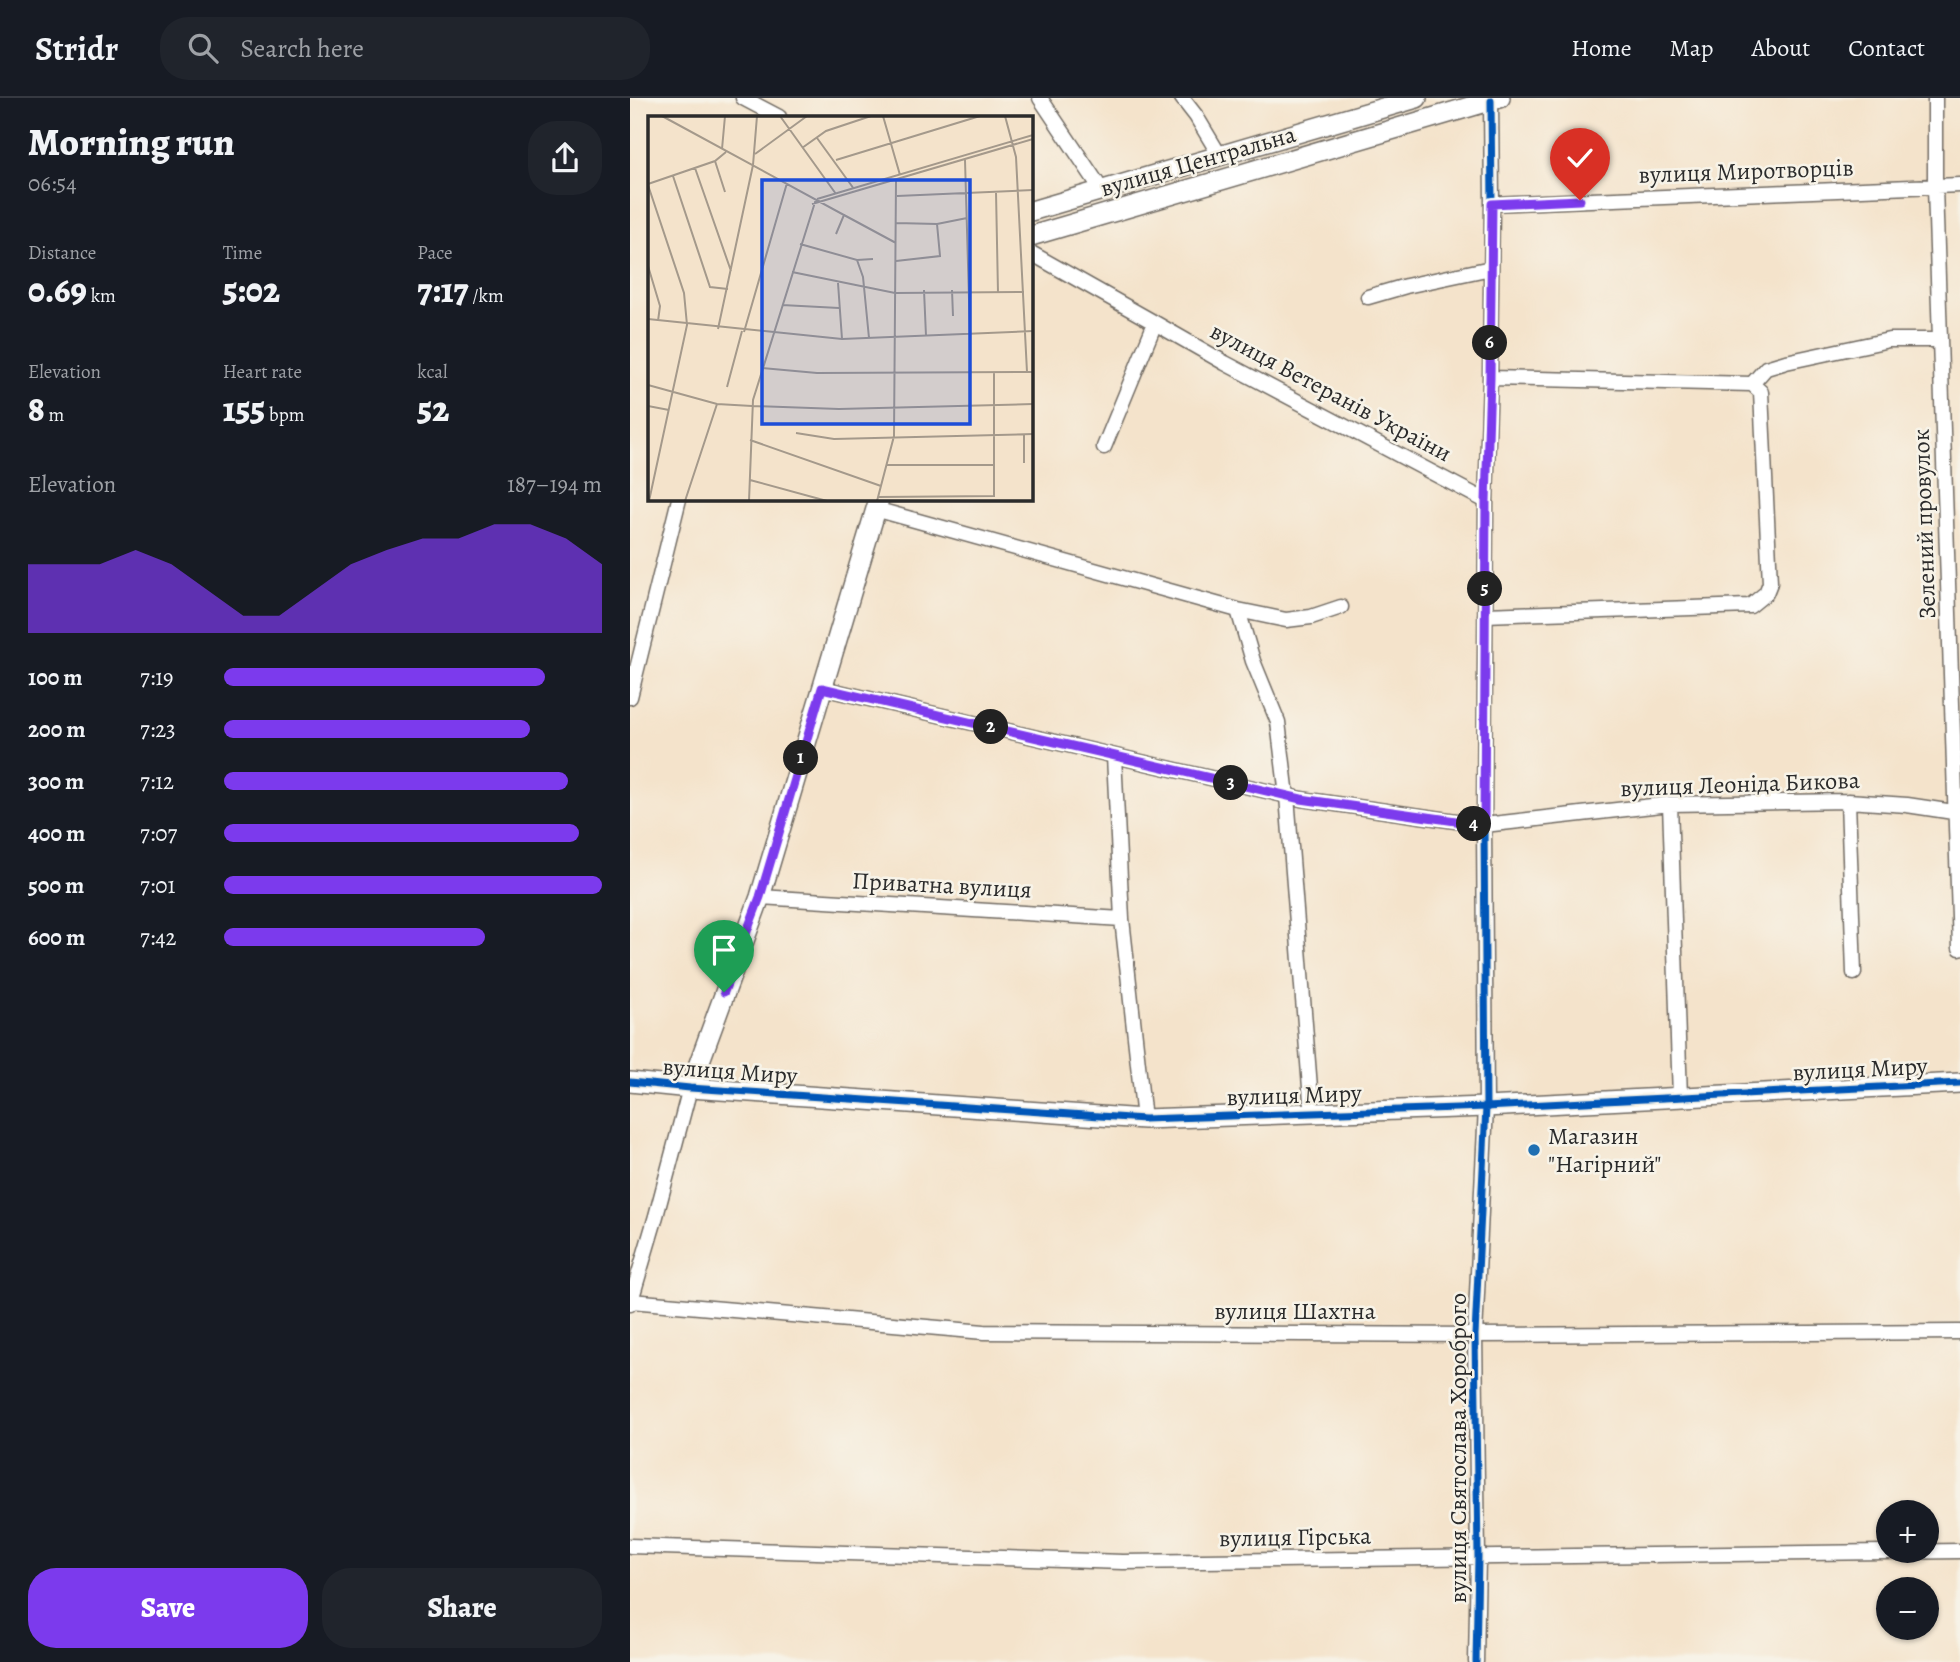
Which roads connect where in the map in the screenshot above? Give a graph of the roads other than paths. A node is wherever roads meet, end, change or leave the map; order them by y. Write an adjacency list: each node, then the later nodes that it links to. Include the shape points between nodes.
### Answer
1 (743, 98): 7 (street)
2 (1040, 98): 11 (street)
3 (1182, 98): 8 (street)
4 (1418, 98): 8 (street, вулиця Центральна)
5 (1935, 98): 10 (street, Зелений провулок)
6 (1495, 100): 12 (street, вулиця Святослава Хороброго); 14 (street, вулиця Центральна)
7 (777, 116)
8 (1220, 156): 11 (street, вулиця Центральна)
9 (1960, 185): 10 (street, вулиця Миротворців)
10 (1935, 187): 12 (street, вулиця Миротворців); 19 (street, Зелений провулок)
11 (1101, 189): 13 (street, вулиця Центральна)
12 (1492, 204): 16 (street, вулиця Святослава Хороброго)
13 (1032, 211)
14 (1032, 236)
15 (1032, 254): 18 (street, вулиця Ветеранів України)
16 (1491, 268): 17 (street); 20 (street, вулиця Святослава Хороброго)
17 (1368, 297)
18 (1155, 323): 22 (street); 24 (street, вулиця Ветеранів України)
19 (1940, 340): 21 (street, via 1889,340 1786,362 1766,368); 35 (street, Зелений провулок)
20 (1490, 378): 21 (street); 24 (street, вулиця Святослава Хороброго)
21 (1752, 384): 28 (street, via 1761,392 1770,583 1766,593 1750,606)
22 (1104, 447)
23 (679, 500): 30 (street)
24 (1486, 501): 28 (street, вулиця Святослава Хороброго)
25 (877, 504): 27 (street); 29 (street)
26 (1341, 607): 27 (street, via 1286,620)
27 (1238, 610): 32 (street, via 1278,722)
28 (1485, 615): 36 (street, вулиця Святослава Хороброго)
29 (822, 688): 31 (street, вулиця Леоніда Бикова); 37 (street)
30 (630, 697)
31 (1114, 756): 32 (street, вулиця Леоніда Бикова); 38 (street)
32 (1287, 796): 36 (street, вулиця Леоніда Бикова); 46 (street)
33 (1848, 801): 34 (street, вулиця Леоніда Бикова); 35 (street, вулиця Леоніда Бикова); 40 (street)
34 (1670, 804): 36 (street, вулиця Леоніда Бикова); 44 (street)
35 (1958, 813): 39 (street, Зелений провулок)
36 (1484, 825): 45 (street, вулиця Святослава Хороброго)
37 (760, 897): 38 (street, Приватна вулиця); 43 (street)
38 (1122, 919): 47 (street)
39 (1960, 948)
40 (1854, 973)
41 (630, 1082): 43 (street, вулиця Миру)
42 (1960, 1083): 44 (street, вулиця Миру)
43 (690, 1088): 47 (street, вулиця Миру); 48 (street)
44 (1680, 1097): 45 (street, вулиця Миру)
45 (1486, 1107): 46 (street, вулиця Миру); 50 (street, вулиця Святослава Хороброго)
46 (1312, 1113): 47 (street, вулиця Миру)
47 (1144, 1119)
48 (631, 1303): 50 (street, вулиця Шахтна, via 984,1332)
49 (1960, 1332): 50 (street, вулиця Шахтна)
50 (1475, 1335): 53 (street, вулиця Святослава Хороброго)
51 (630, 1546): 53 (street, вулиця Гірська, via 1123,1562)
52 (1960, 1551): 53 (street, вулиця Гірська)
53 (1478, 1557): 54 (street, вулиця Святослава Хороброго)
54 (1476, 1662)

